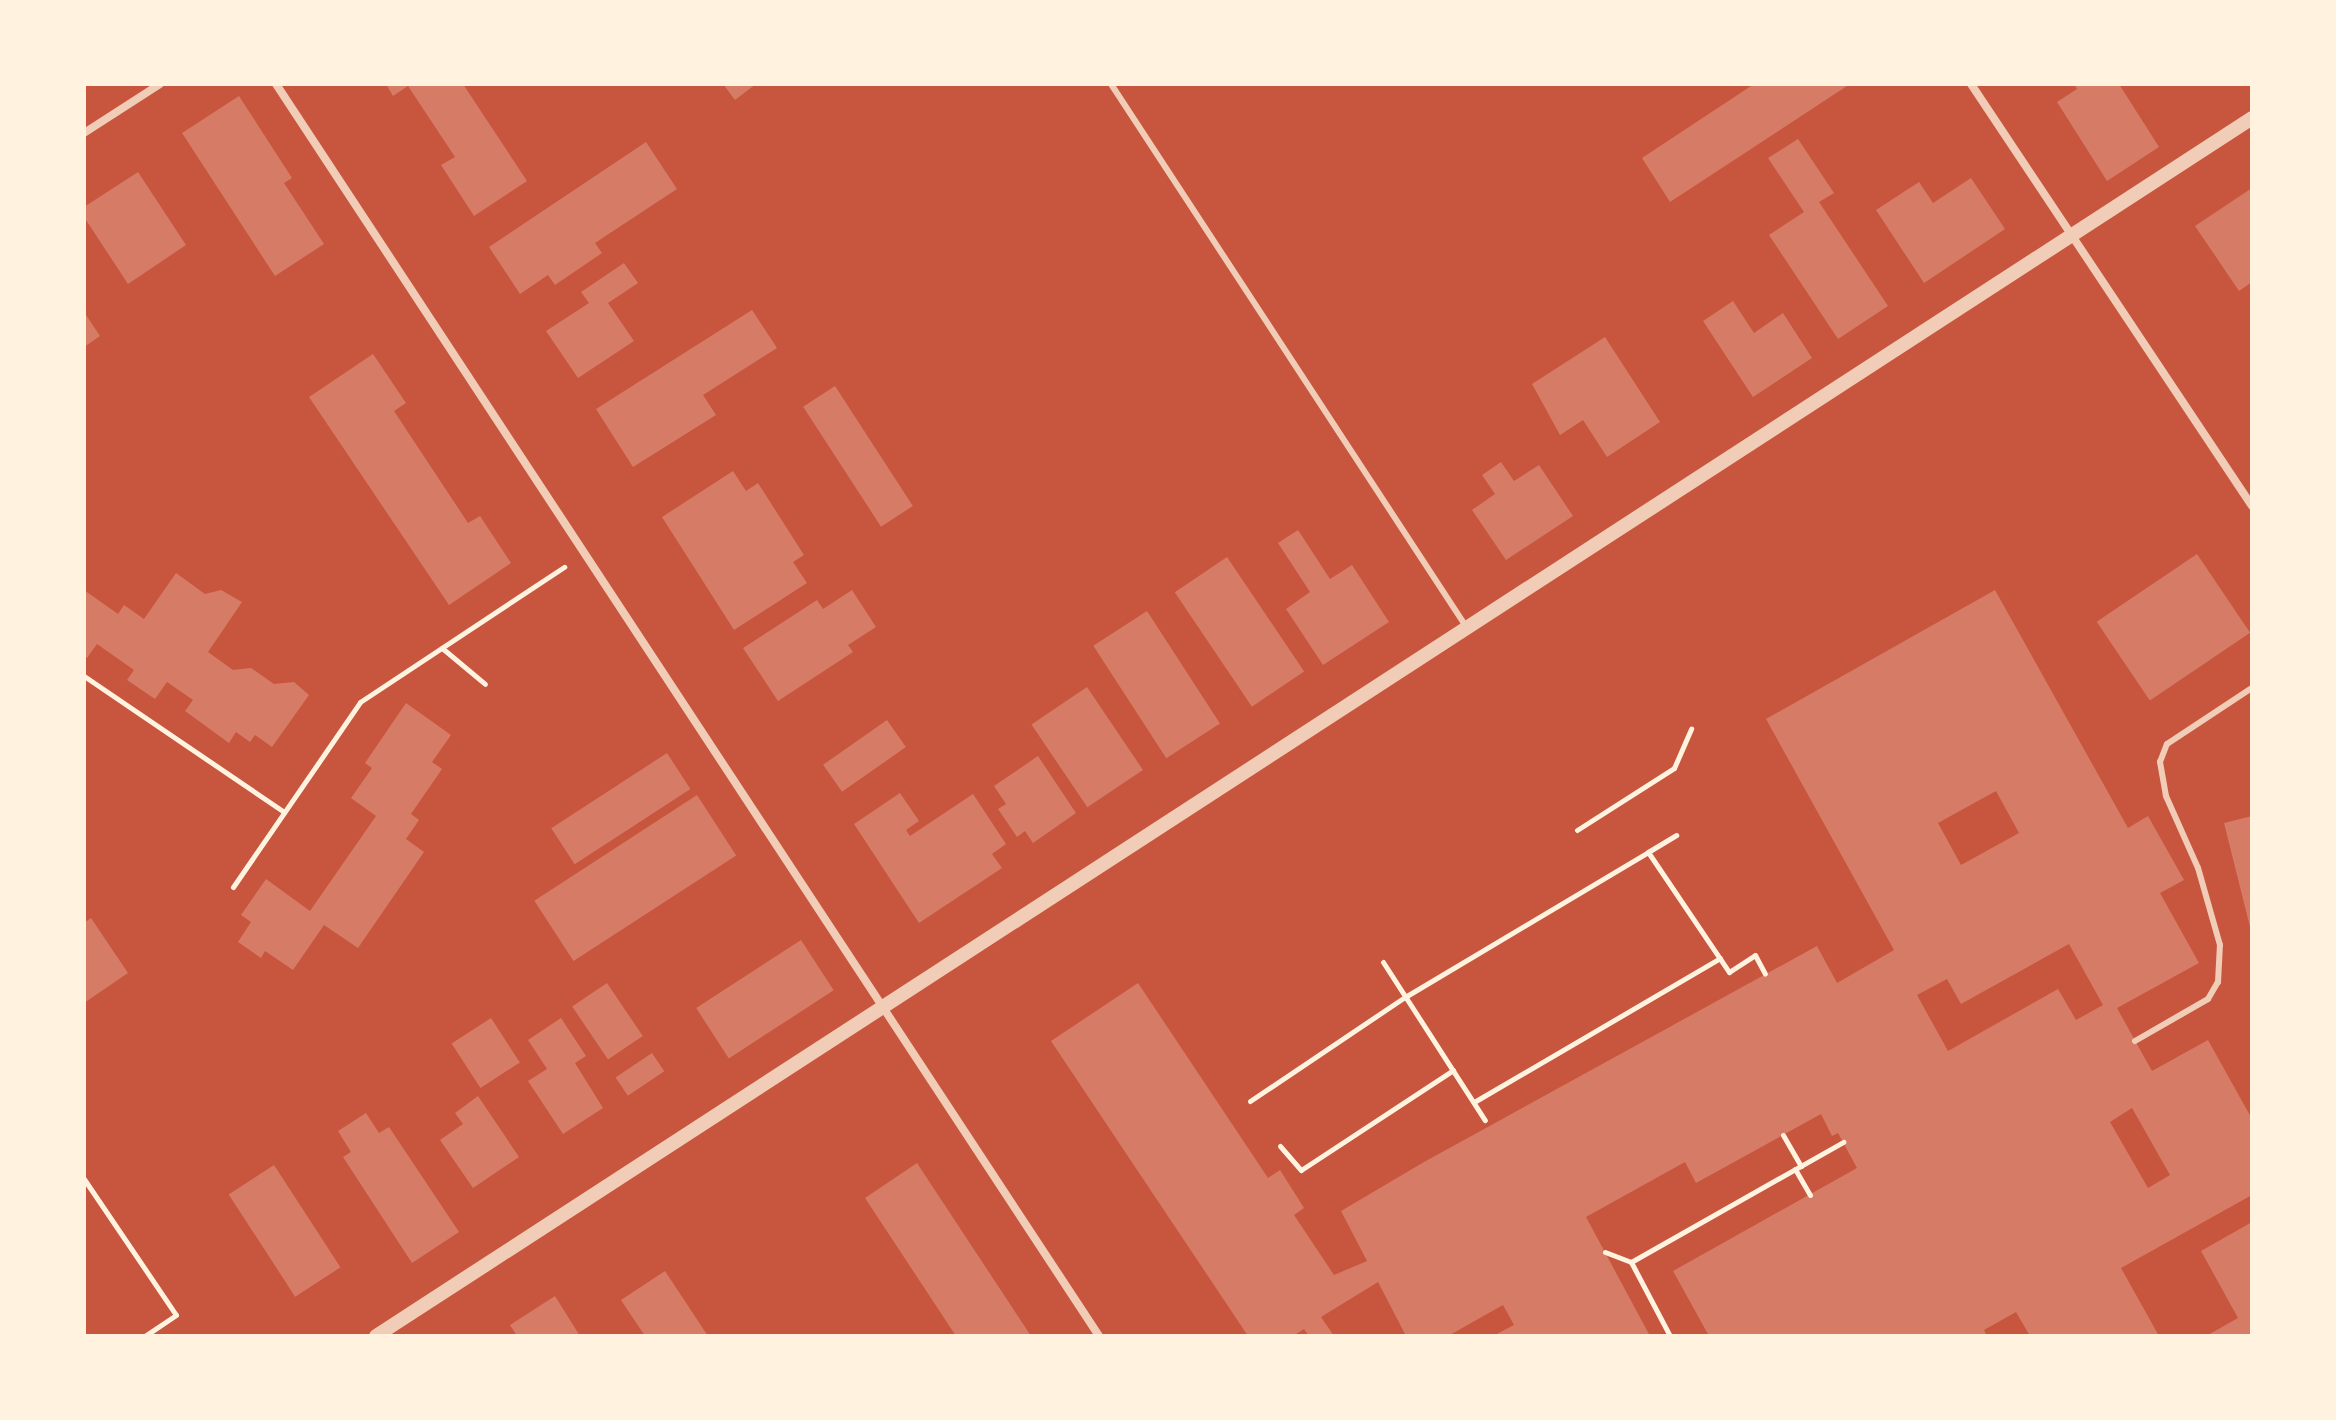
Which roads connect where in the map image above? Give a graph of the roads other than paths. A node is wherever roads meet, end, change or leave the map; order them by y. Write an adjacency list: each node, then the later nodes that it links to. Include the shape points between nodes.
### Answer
1 (160, 84): 6 (street)
2 (276, 84): 11 (street)
3 (1111, 84): 9 (lane)
4 (1971, 84): 7 (street)
5 (2252, 118): 7 (street)
6 (84, 133)
7 (2072, 235): 8 (street); 9 (street)
8 (2252, 506)
9 (1467, 628): 11 (street)
10 (2252, 688): 12 (lane, via 2167,744 2160,762 2166,796 2198,868 2220,945 2218,982 2208,999)
11 (881, 1008): 13 (street); 14 (street)
12 (2135, 1041)
13 (376, 1336)
14 (1099, 1336)

